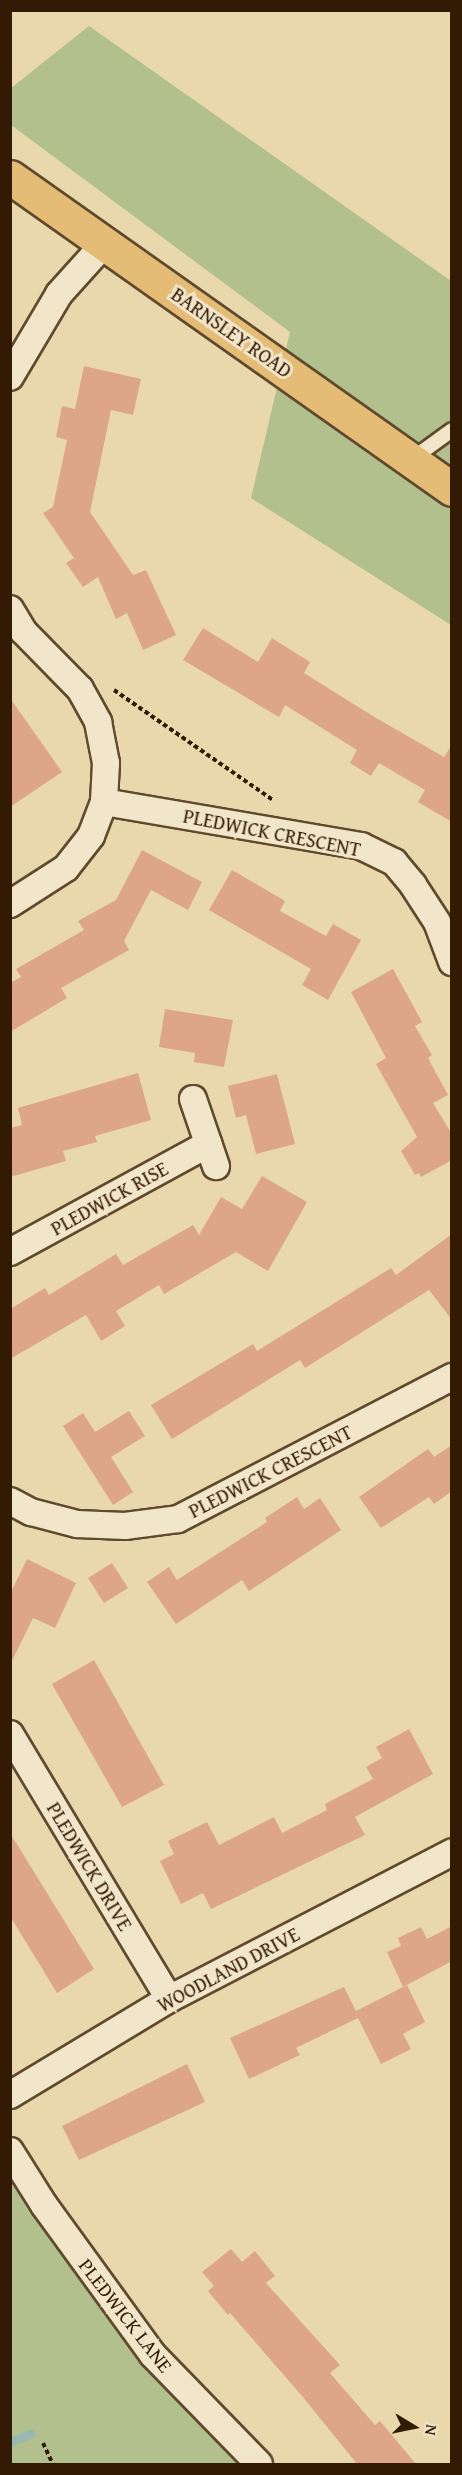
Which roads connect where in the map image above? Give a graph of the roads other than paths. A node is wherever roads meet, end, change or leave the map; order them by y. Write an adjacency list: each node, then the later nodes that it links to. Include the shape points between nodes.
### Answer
1 (10, 177): 2 (main road, BARNSLEY ROAD)
2 (105, 243): 3 (street, via 59,294); 5 (main road, BARNSLEY ROAD)
3 (10, 377)
4 (452, 430): 5 (lane)
5 (412, 459): 6 (main road, BARNSLEY ROAD)
6 (452, 489)
7 (10, 609): 8 (street, via 23,631 80,689 98,722 106,763)
8 (104, 802): 9 (street, via 91,836 66,868); 10 (street, PLEDWICK CRESCENT, via 362,846 394,862 436,922)
9 (10, 904)
10 (452, 962)
11 (193, 1099): 12 (street, PLEDWICK RISE, via 212,1155)
12 (10, 1252)
13 (452, 1377): 14 (street, PLEDWICK CRESCENT, via 178,1519 125,1526 77,1524 31,1512)
14 (10, 1501)
15 (10, 1734): 17 (street, PLEDWICK DRIVE)
16 (452, 1852): 17 (street, WOODLAND DRIVE)
17 (169, 1999): 18 (street, WOODLAND DRIVE)
18 (10, 2095)
19 (10, 2151): 20 (street, PLEDWICK LANE, via 44,2205 153,2355)
20 (259, 2464)

